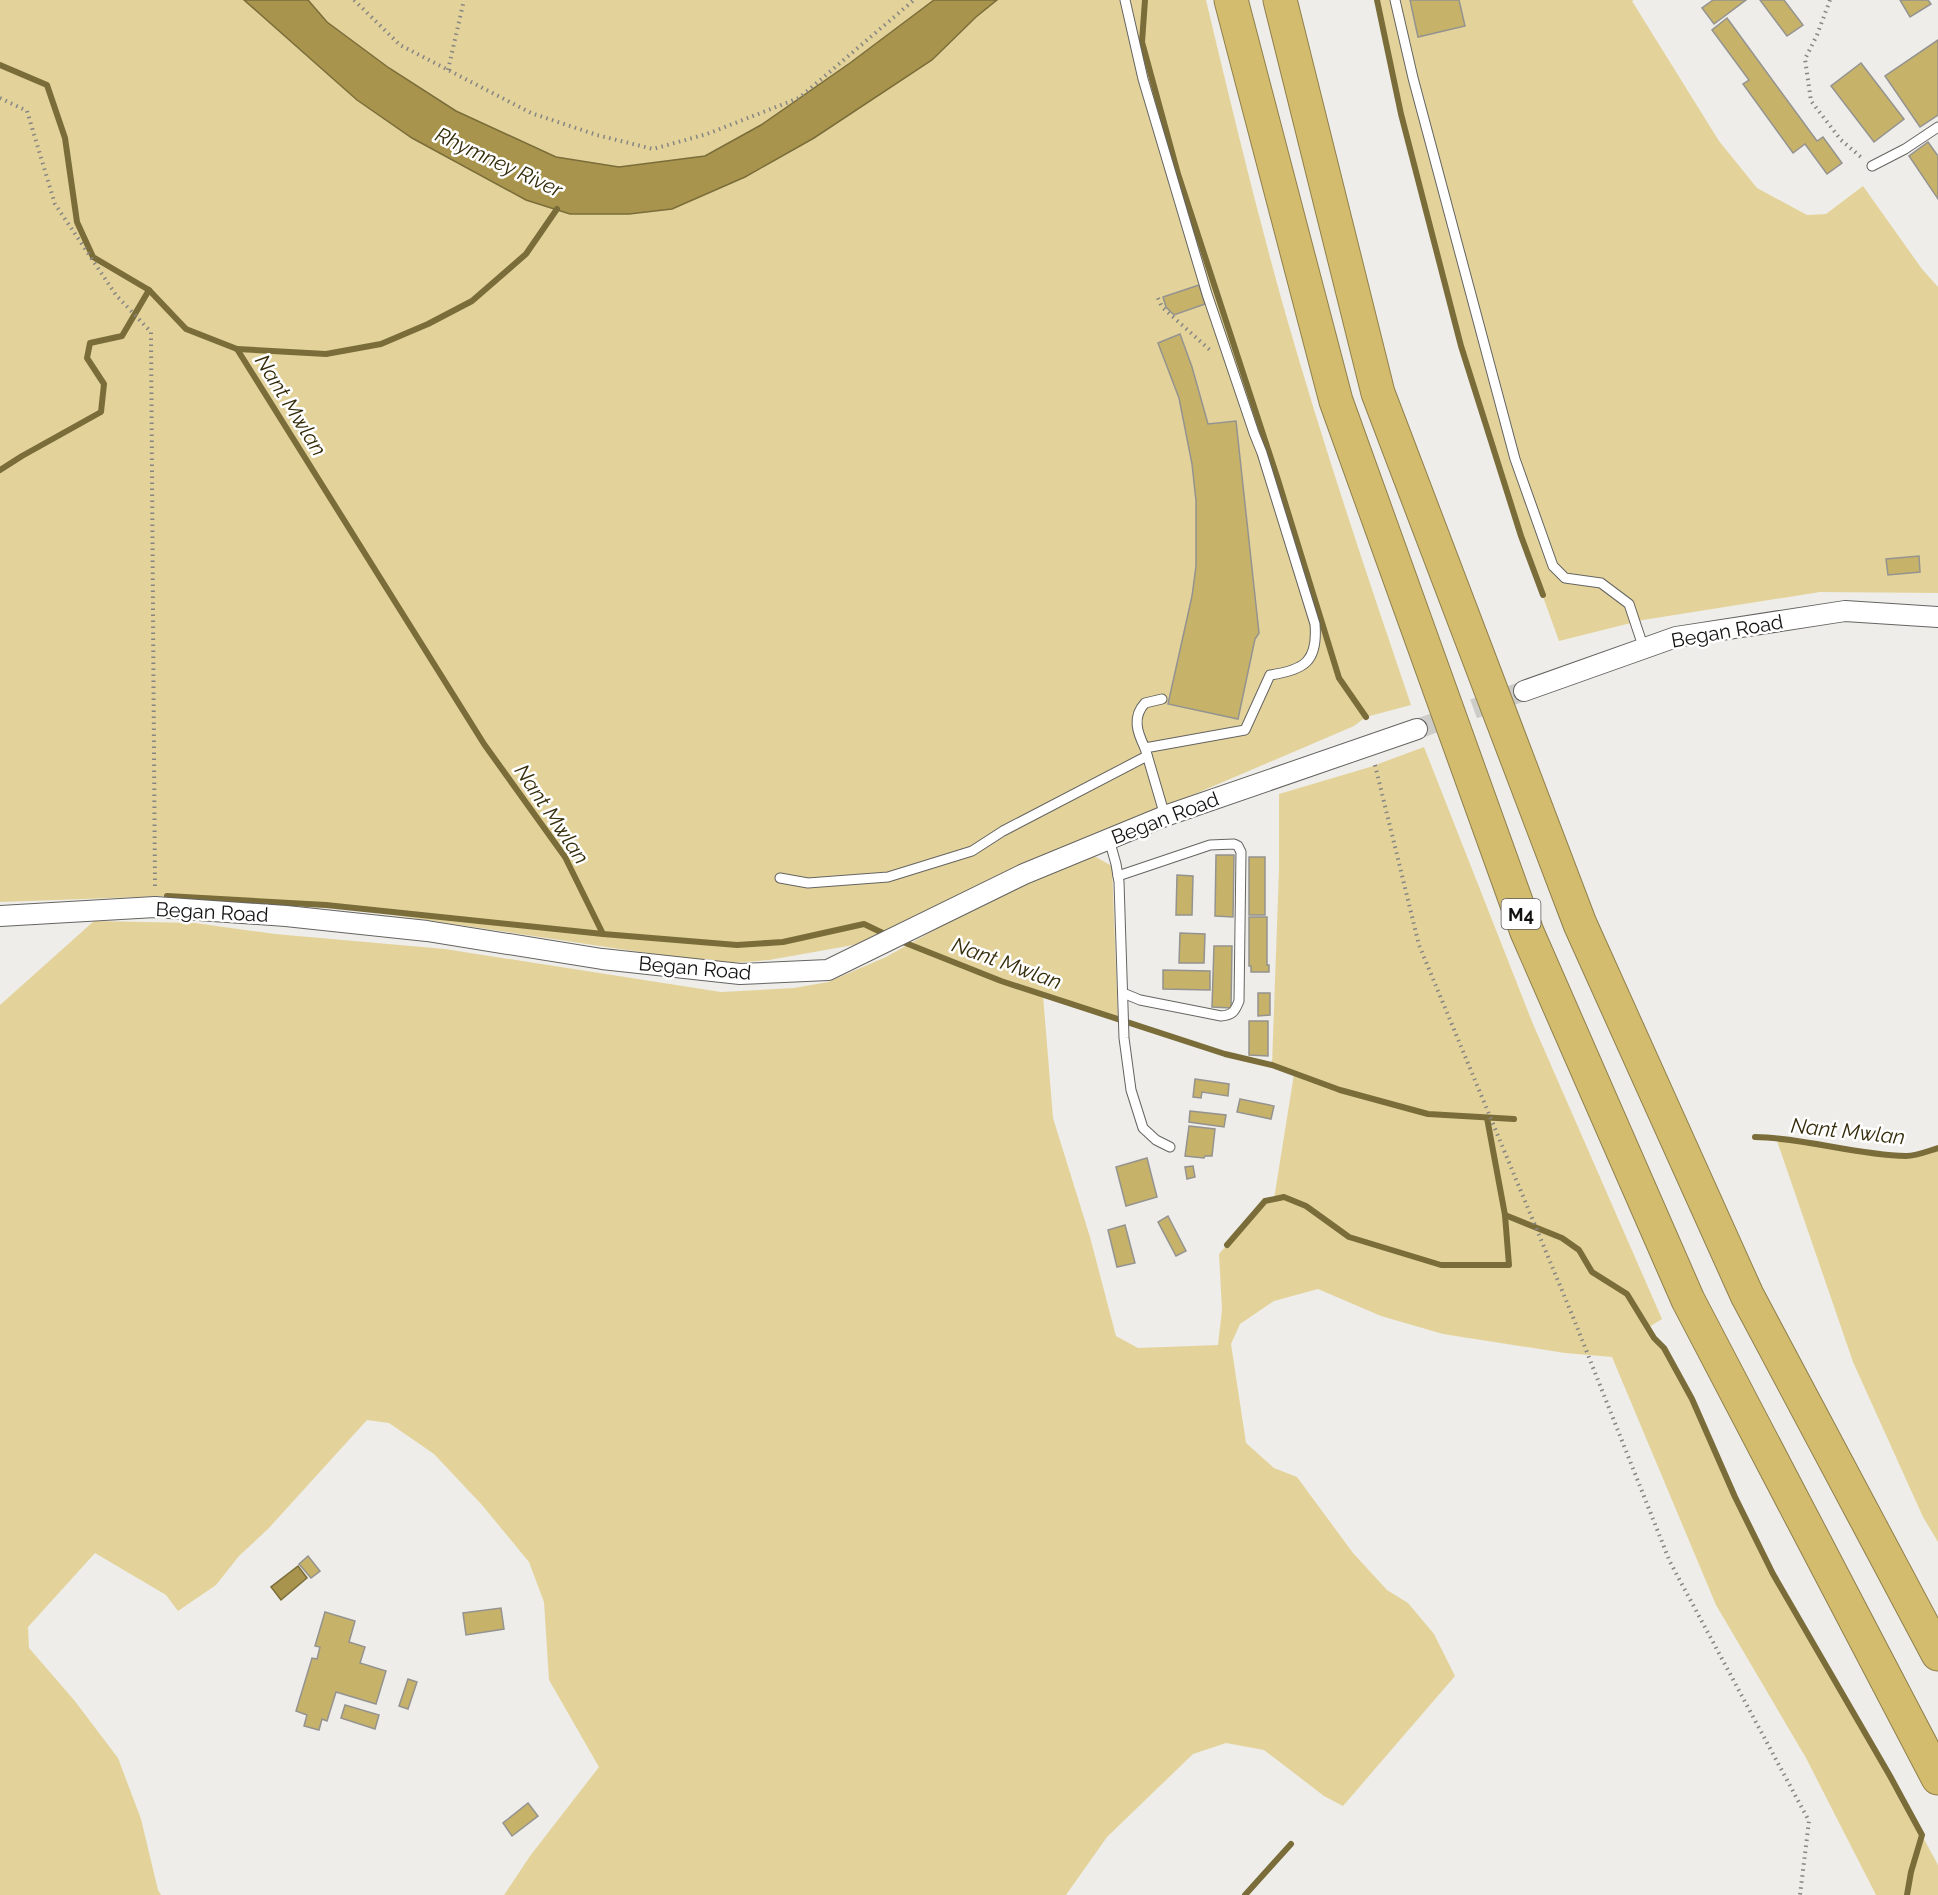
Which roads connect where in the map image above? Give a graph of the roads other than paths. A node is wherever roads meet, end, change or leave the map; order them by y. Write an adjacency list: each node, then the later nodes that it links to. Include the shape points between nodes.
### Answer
1 (1125, 0): 12 (lane, via 1143,79 1228,359 1315,624 1317,643 1310,657 1294,671 1270,675 1245,730)
2 (1232, 0): 21 (highway, M4, via 1336,401 1527,932 1688,1300)
3 (1280, 0): 20 (highway, M4, via 1378,393 1580,924 1747,1295)
4 (1395, 0): 8 (lane, via 1515,459 1553,566 1564,578 1601,583 1629,604)
5 (1938, 127): 6 (lane)
6 (1872, 166)
7 (1938, 617): 8 (street, Began Road, via 1845,611 1676,637)
8 (1644, 649): 9 (street, Began Road)
9 (1524, 692)
10 (1162, 699): 12 (lane, via 1145,703 1136,716)
11 (1417, 729): 13 (street, Began Road)
12 (1146, 752): 13 (lane); 16 (lane, via 972,851 888,877 808,883)
13 (1165, 816): 14 (street, Began Road)
14 (1109, 839): 15 (lane); 17 (street, Began Road, via 1024,874 828,970 740,974 602,959 427,931 155,907)
15 (1118, 876): 18 (lane); 18 (lane, via 1210,845 1234,844 1241,852 1239,1001 1234,1012 1221,1016)
16 (780, 878)
17 (0, 916)
18 (1123, 993): 19 (lane, via 1131,1090 1143,1128)
19 (1170, 1147)
20 (1938, 1654)
21 (1938, 1778)

